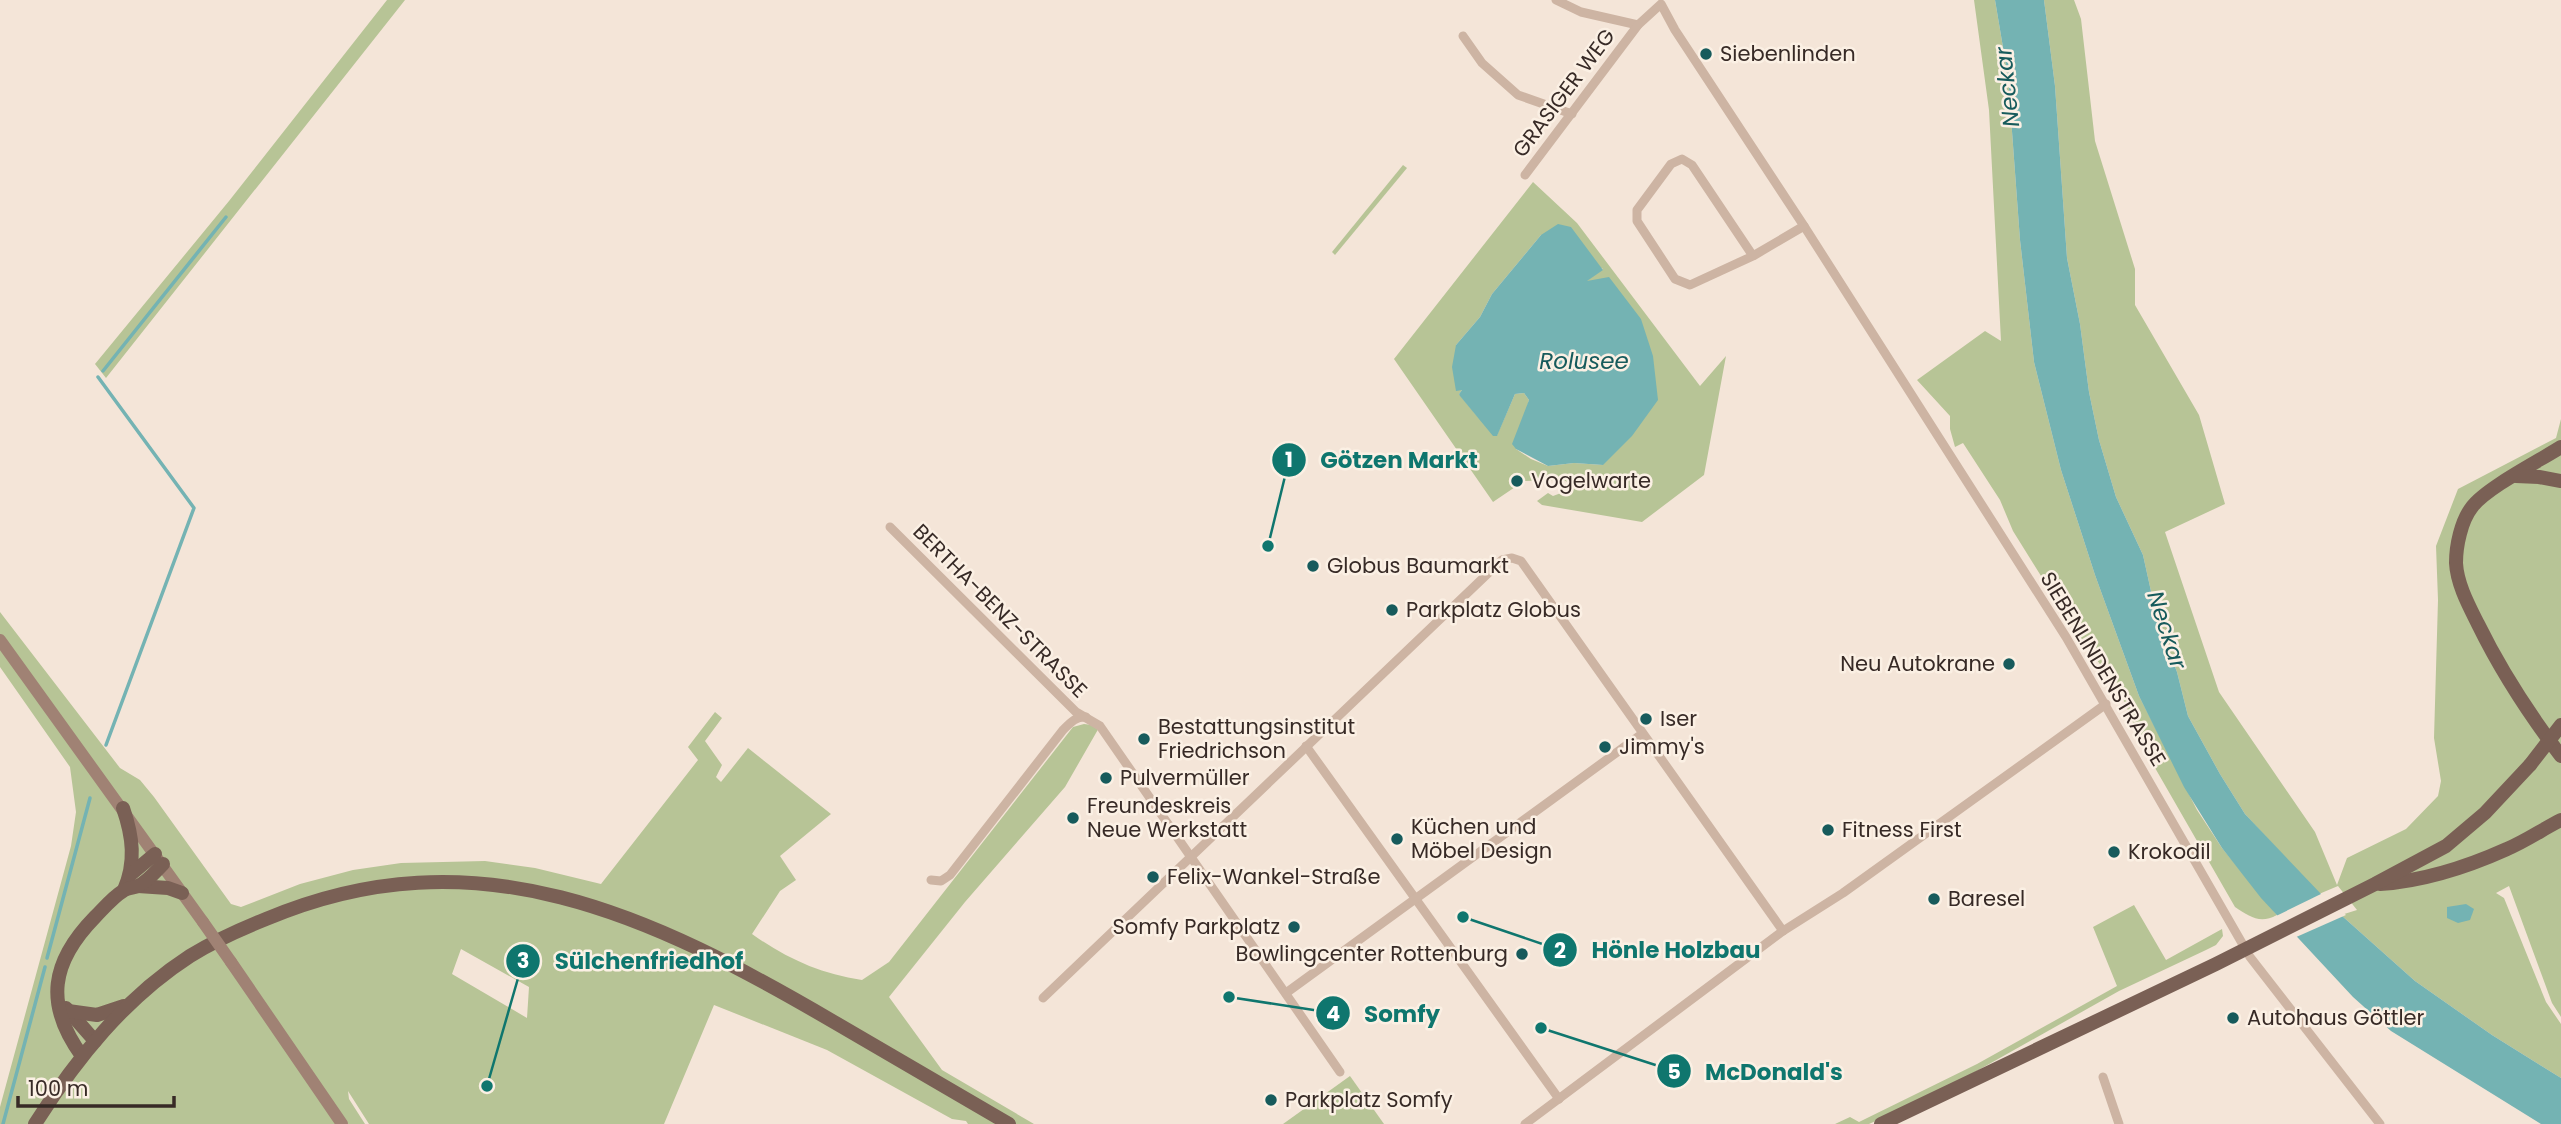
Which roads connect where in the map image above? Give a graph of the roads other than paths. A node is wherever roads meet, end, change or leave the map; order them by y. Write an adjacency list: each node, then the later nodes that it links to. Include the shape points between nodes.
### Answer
1 (1556, 0): 3 (street, via 1581,12)
2 (1661, 4): 3 (street, GRASIGER WEG); 7 (street, SIEBENLINDENSTRASSE)
3 (1638, 25): 5 (street, GRASIGER WEG)
4 (1463, 36): 5 (street, via 1482,63 1518,95)
5 (1572, 114): 6 (street, GRASIGER WEG)
6 (1525, 175)
7 (1804, 226): 8 (street); 14 (street, SIEBENLINDENSTRASSE)
8 (1754, 256): 8 (street, via 1690,285 1675,279 1637,221 1637,210 1671,164 1682,159 1692,164)
9 (2561, 447): 10 (main road)
10 (2515, 476): 11 (main road); 19 (main road, via 2471,508 2459,539 2456,565 2471,611 2500,667)
11 (2561, 481)
12 (890, 527): 15 (street, BERTHA-BENZ-STRASSE, via 1076,712)
13 (0, 640): 20 (main road)
14 (2106, 704): 29 (street); 30 (street, SIEBENLINDENSTRASSE)
15 (1087, 717): 22 (street, BERTHA-BENZ-STRASSE, via 1100,726); 24 (street, BERTHA-BENZ-STRASSE, via 1080,716 1063,730 950,875 942,881)
16 (2561, 725): 26 (main road, bridge, via 2485,813 2446,846)
17 (1642, 734): 18 (street, via 1521,561 1512,558 1502,560); 28 (street); 29 (street)
18 (1306, 746): 22 (street); 28 (street)
19 (2561, 756)
20 (123, 808): 23 (main road); 25 (main road, via 132,839)
21 (2561, 820): 26 (main road, via 2508,849 2466,865 2408,881)
22 (1190, 858): 31 (street); 32 (street)
23 (159, 859): 25 (main road); 27 (main road)
24 (931, 880)
25 (130, 884): 27 (main road); 34 (main road, via 71,946 57,979)
26 (2375, 884): 30 (main road)
27 (182, 893): 41 (main road, bridge)
28 (1415, 899): 31 (street); 39 (street)
29 (1783, 931): 39 (street)
30 (2245, 949): 44 (main road); 46 (street, SIEBENLINDENSTRASSE)
31 (1286, 993): 37 (street)
32 (1043, 998)
33 (132, 1002): 34 (main road, via 97,1015); 35 (main road); 42 (main road, via 192,955 317,900 418,883 526,889 599,908 696,946)
34 (64, 1006): 35 (main road); 36 (main road, via 62,1022)
35 (95, 1041): 36 (main road)
36 (82, 1056): 40 (main road)
37 (1340, 1072)
38 (2103, 1077): 45 (street)
39 (1559, 1099): 43 (street)
40 (35, 1124)
41 (342, 1124)
42 (1009, 1124)
43 (1525, 1124)
44 (1881, 1124)
45 (2119, 1124)
46 (2380, 1124)

